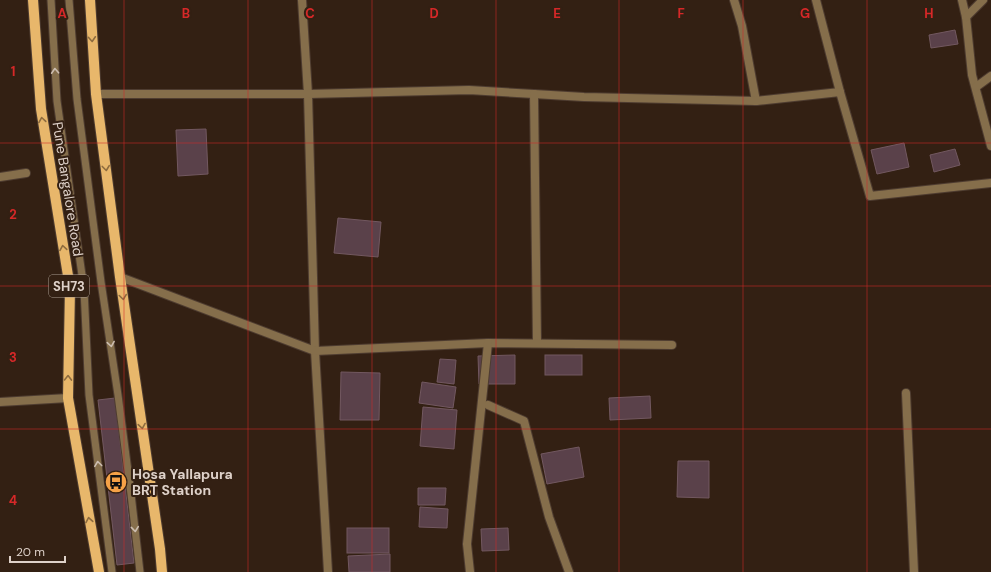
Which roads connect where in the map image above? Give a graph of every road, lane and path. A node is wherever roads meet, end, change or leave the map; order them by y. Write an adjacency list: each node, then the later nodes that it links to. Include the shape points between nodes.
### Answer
1 (34, 0): 28 (main road, Pune Bangalore Road / SH73, one-way to 1, via 70,288 41,109)
2 (51, 0): 32 (lane, one-way to 2, via 89,395 84,289 57,101)
3 (69, 0): 33 (lane, one-way to 33, via 77,99)
4 (90, 0): 14 (main road, one-way to 14)
5 (302, 0): 15 (street)
6 (734, 0): 17 (street, via 742,26)
7 (816, 0): 13 (street)
8 (962, 0): 10 (street)
9 (983, 0): 10 (street)
10 (966, 17): 12 (street, via 972,75)
11 (991, 76): 12 (street)
12 (976, 87): 18 (street)
13 (840, 92): 17 (street); 21 (street, via 870,196)
14 (96, 94): 15 (street); 22 (main road, one-way to 22)
15 (308, 94): 16 (street, via 469,90); 26 (street)
16 (534, 94): 17 (street); 24 (street)
17 (756, 101)
18 (991, 146)
19 (26, 173): 20 (street)
20 (0, 177)
21 (991, 183)
22 (120, 277): 26 (street); 34 (main road, one-way to 34)
23 (488, 343): 24 (street); 26 (street); 36 (street, via 467,544)
24 (537, 343): 25 (street)
25 (672, 345)
26 (315, 352): 35 (street)
27 (906, 393): 38 (street)
28 (68, 398): 29 (street); 31 (main road, Pune Bangalore Road / SH73, one-way to 28)
29 (0, 402)
30 (488, 405): 37 (street, via 524,421 549,517)
31 (99, 572)
32 (112, 572)
33 (140, 572)
34 (162, 572)
35 (328, 572)
36 (470, 572)
37 (569, 572)
38 (914, 572)

